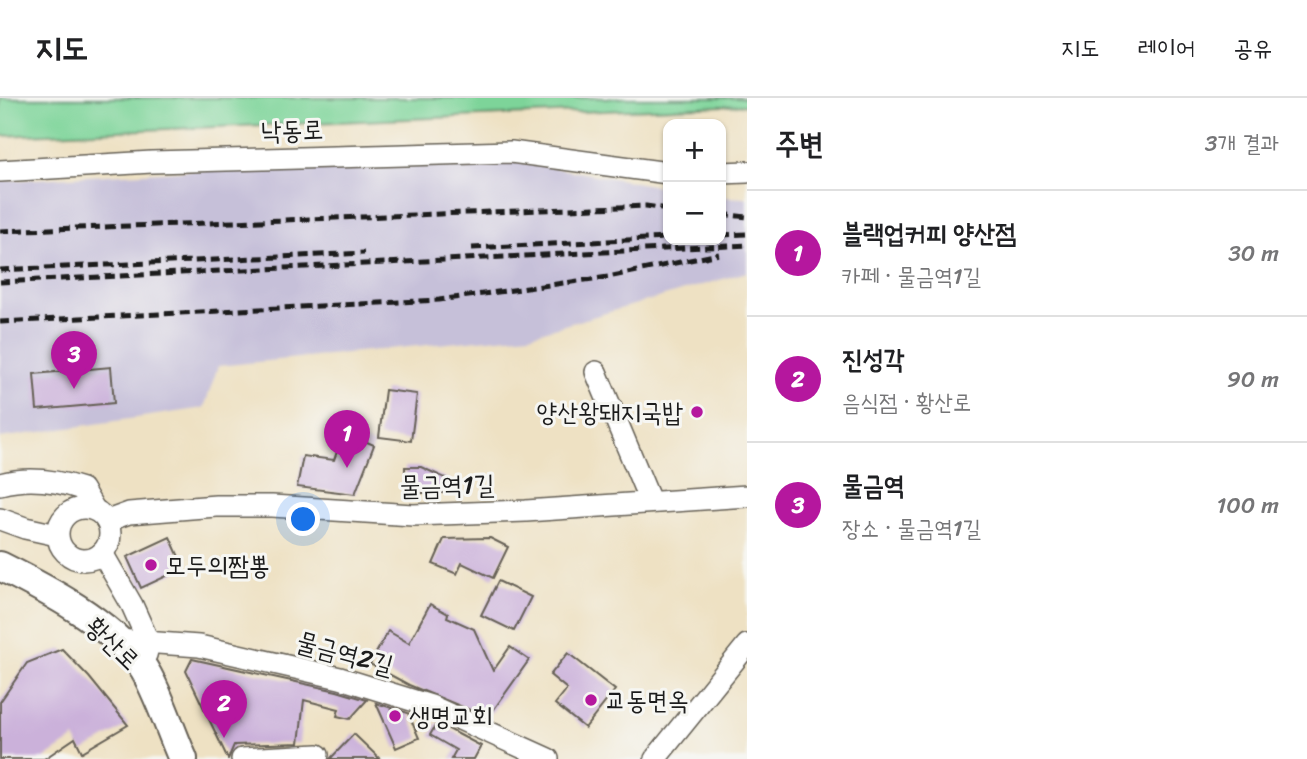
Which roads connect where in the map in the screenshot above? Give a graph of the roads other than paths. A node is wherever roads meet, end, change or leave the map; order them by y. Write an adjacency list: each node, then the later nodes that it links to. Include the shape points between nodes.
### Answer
1 (0, 171): 2 (street, 낙동로, via 166,161 511,152)
2 (663, 172)
3 (747, 172): 4 (street)
4 (726, 173)
5 (596, 372): 8 (street)
6 (1, 483): 9 (street, via 61,482 82,489)
7 (747, 496): 8 (street, 물금역1길)
8 (650, 501): 9 (street, 물금역1길, via 413,515 216,506)
9 (100, 515): 11 (street, via 76,509 69,512); 12 (street, via 110,538)
10 (0, 519): 11 (street)
11 (57, 535): 12 (street, via 69,557 86,561)
12 (102, 553): 15 (street, via 132,605)
13 (0, 566): 15 (main road, 황산로, via 43,588)
14 (747, 645): 20 (street)
15 (146, 655): 17 (main road, 황산로); 19 (street, 물금역2길, via 199,646 341,678 431,706)
16 (318, 755): 18 (street)
17 (183, 759)
18 (242, 759)
19 (548, 759)
20 (655, 759)

